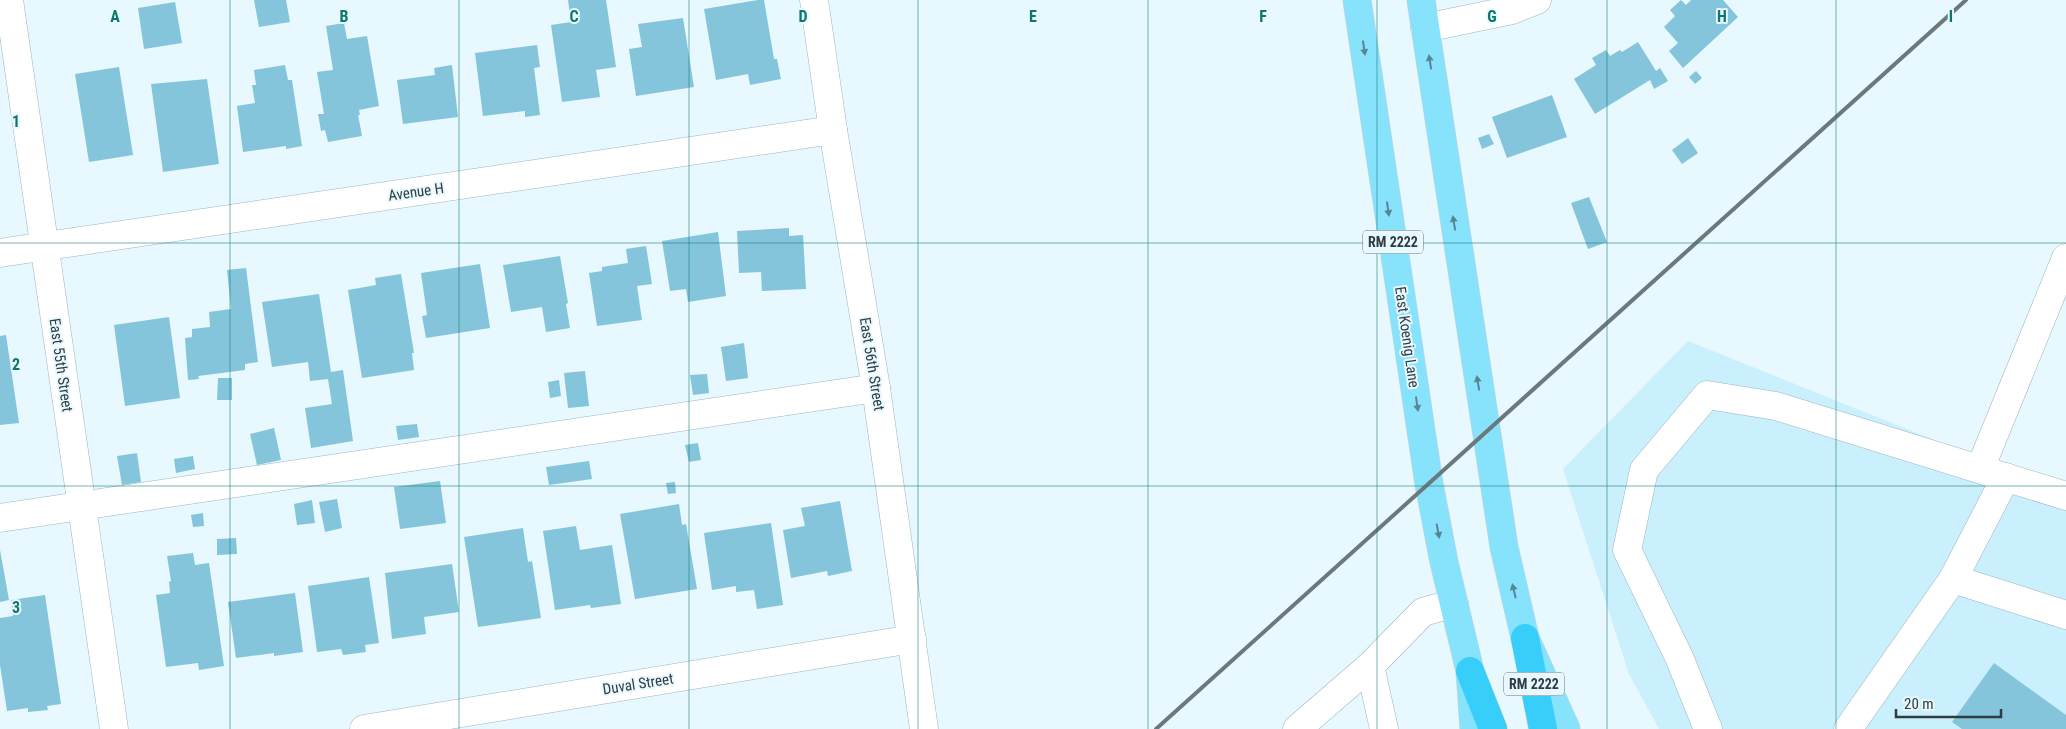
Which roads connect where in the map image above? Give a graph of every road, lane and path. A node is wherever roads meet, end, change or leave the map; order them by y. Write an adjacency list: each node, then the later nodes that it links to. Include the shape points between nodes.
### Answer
1 (8, 0): 8 (street, East 55th Street)
2 (814, 0): 7 (street, East 56th Street)
3 (1357, 0): 18 (main road, East Koenig Lane / RM 2222, one-way to 18, via 1429,484)
4 (1421, 0): 6 (main road, RM 2222)
5 (1537, 0): 6 (street, via 1512,10)
6 (1425, 28): 20 (main road, RM 2222, one-way to 6, via 1504,548)
7 (833, 130): 8 (street, Avenue H); 11 (street, East 56th Street)
8 (44, 247): 9 (street, Avenue H); 15 (street, East 55th Street)
9 (0, 253)
10 (2066, 258): 12 (street)
11 (876, 388): 15 (street); 21 (street, East 56th Street)
12 (1980, 469): 13 (street); 34 (street, via 1776,406 1707,395 1644,470 1627,550 1679,657)
13 (2006, 477): 14 (street); 17 (street)
14 (2066, 496)
15 (81, 506): 16 (street); 25 (street, East 55th Street)
16 (0, 518)
17 (1953, 579): 19 (street); 24 (street)
18 (1454, 603): 22 (street, via 1423,612); 23 (main road, East Koenig Lane / RM 2222)
19 (2066, 615)
20 (1525, 638): 32 (highway, RM 2222); 33 (main road)
21 (912, 639): 26 (street, Duval Street); 27 (street, East 56th Street)
22 (1370, 666): 28 (street); 29 (street)
23 (1470, 671): 30 (main road, East Koenig Lane); 31 (highway, RM 2222)
24 (1854, 727)
25 (114, 729)
26 (364, 729)
27 (924, 729)
28 (1297, 729)
29 (1384, 729)
30 (1474, 729)
31 (1493, 729)
32 (1543, 729)
33 (1566, 729)
34 (1708, 729)

